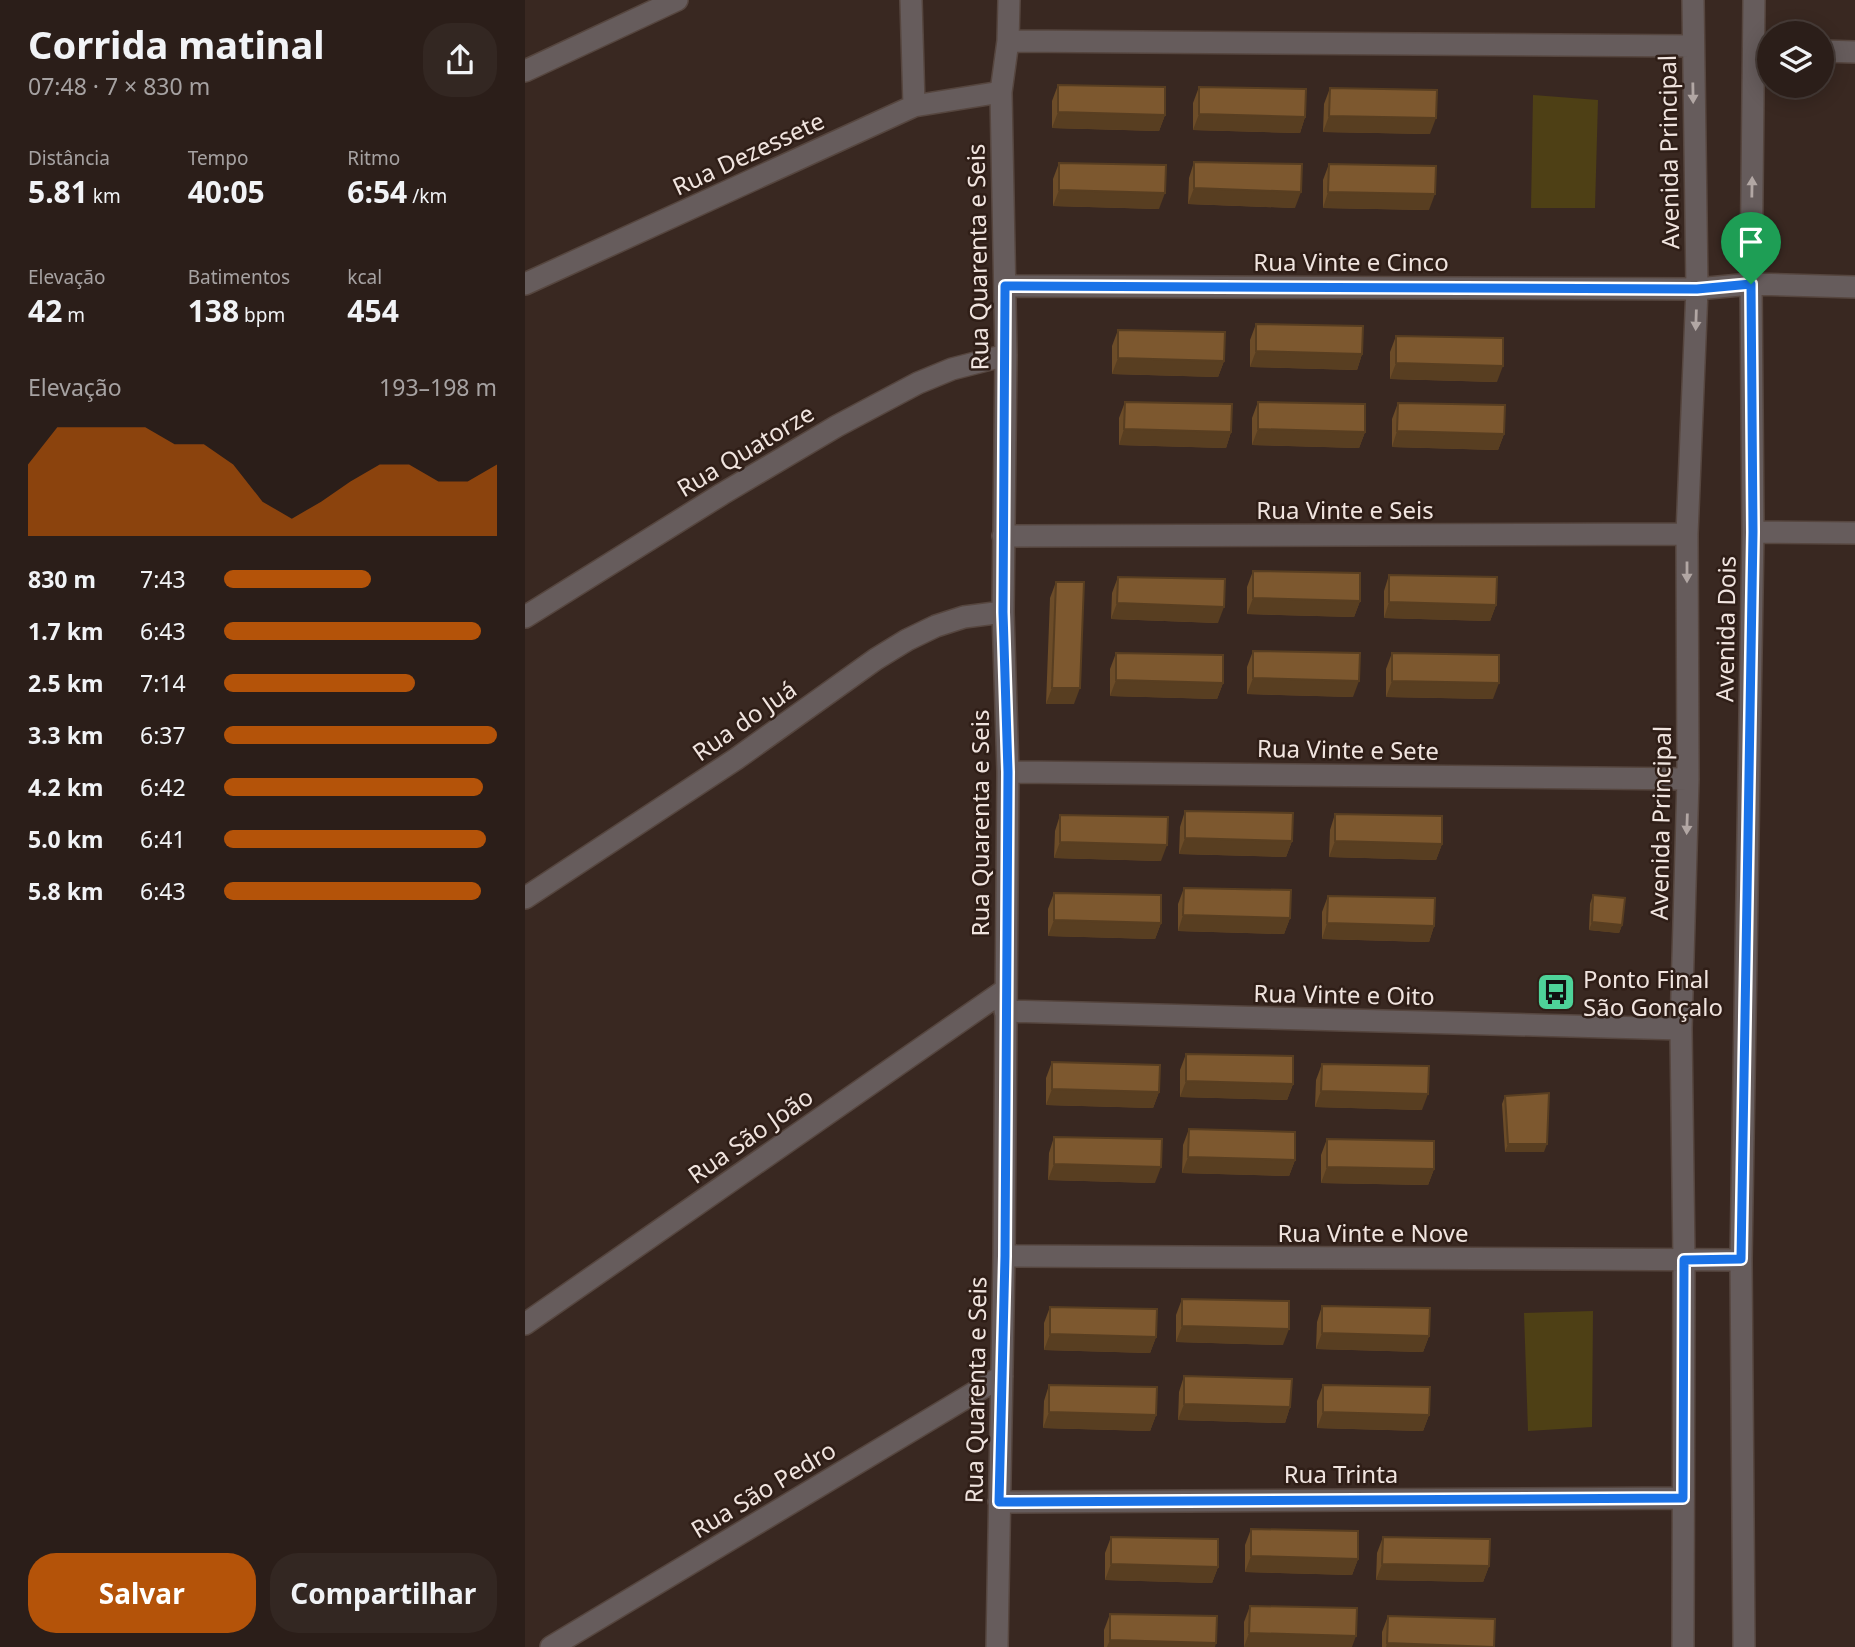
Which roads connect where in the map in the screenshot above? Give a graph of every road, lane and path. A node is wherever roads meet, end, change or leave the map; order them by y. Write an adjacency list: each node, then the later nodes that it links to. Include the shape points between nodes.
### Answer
1 (677, 0): 11 (street)
2 (911, 0): 14 (street)
3 (1009, 0): 7 (street, Rua Quarenta e Seis)
4 (1693, 0): 8 (street, Avenida Principal)
5 (1754, 0): 6 (street, Avenida Dois)
6 (1757, 22)
7 (1007, 41): 8 (street); 12 (street, Rua Quarenta e Seis)
8 (1692, 46): 19 (street, Avenida Principal, one-way to 19)
9 (1834, 51): 10 (street)
10 (1855, 52)
11 (525, 71)
12 (1001, 92): 14 (street, Rua Dezessete); 17 (street, Rua Quarenta e Seis)
13 (1759, 98): 16 (street, Avenida Dois, one-way to 13)
14 (914, 106): 15 (street, Rua Dezessete)
15 (525, 284)
16 (1751, 284): 18 (street, Rua Vinte e Cinco); 19 (street, Rua Vinte e Cinco); 21 (street, Avenida Dois)
17 (1005, 286): 19 (street, Rua Vinte e Cinco); 20 (street, Rua Quarenta e Seis)
18 (1855, 287)
19 (1697, 289): 23 (street, Avenida Principal, one-way to 23)
20 (1006, 355): 24 (street, Rua Quarenta e Seis); 26 (street, Rua Quatorze, via 918,383 837,426)
21 (1753, 532): 22 (street); 34 (street, Avenida Dois)
22 (1855, 533)
23 (1687, 534): 24 (street, Rua Vinte e Seis); 28 (street, Avenida Principal, one-way to 28)
24 (1003, 536): 25 (street, Rua Quarenta e Seis)
25 (1003, 612): 27 (street, Rua Quarenta e Seis); 29 (street, Rua do Juá, via 964,617 907,640)
26 (525, 617)
27 (1008, 772): 28 (street, Rua Vinte e Sete); 30 (street, Rua Quarenta e Seis)
28 (1688, 779): 32 (street, Avenida Principal, one-way to 32)
29 (525, 898)
30 (1005, 990): 31 (street, Rua Quarenta e Seis); 36 (street, Rua São João)
31 (1005, 1012): 32 (street, Rua Vinte e Oito); 33 (street, Rua Quarenta e Seis)
32 (1681, 1029): 35 (street, Avenida Principal)
33 (1005, 1256): 35 (street, Rua Vinte e Nove); 37 (street, Rua Quarenta e Seis)
34 (1741, 1259): 35 (street, Rua Vinte e Nove); 43 (street, Avenida Dois)
35 (1684, 1260): 38 (street, Avenida Principal)
36 (525, 1324)
37 (1002, 1376): 39 (street, Rua Quarenta e Seis); 40 (street, Rua São Pedro)
38 (1683, 1498): 39 (street, Rua Trinta); 42 (street, Avenida Principal)
39 (999, 1502): 41 (street, Rua Quarenta e Seis)
40 (551, 1647)
41 (997, 1647)
42 (1682, 1647)
43 (1745, 1647)

